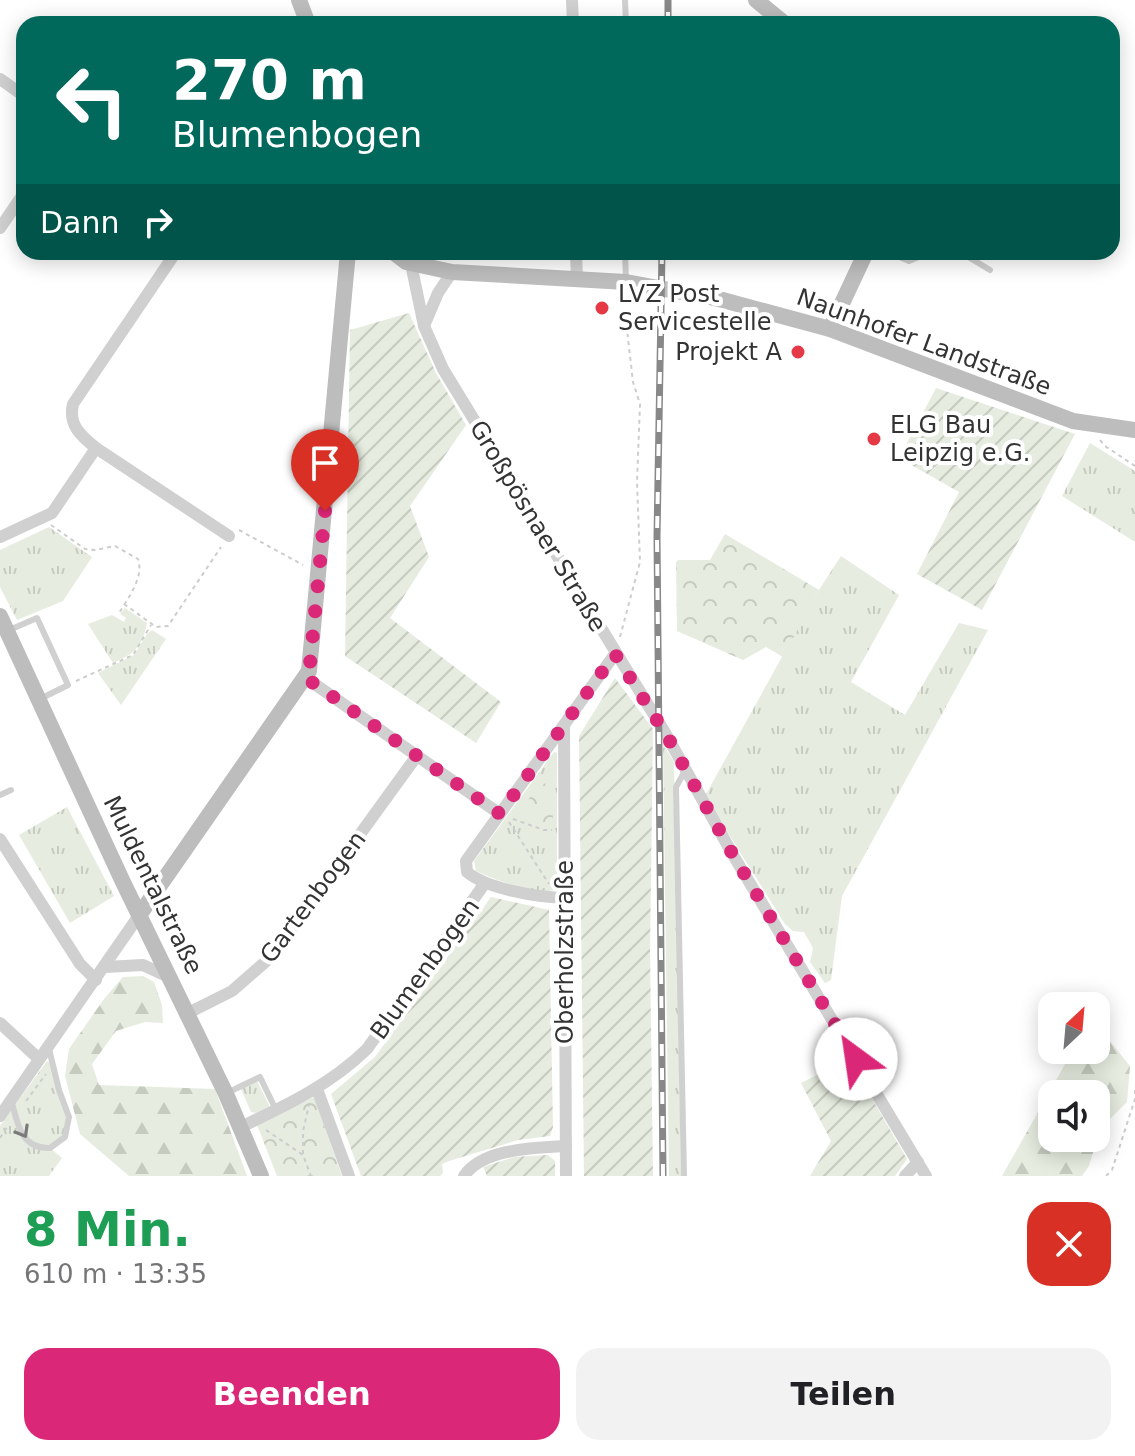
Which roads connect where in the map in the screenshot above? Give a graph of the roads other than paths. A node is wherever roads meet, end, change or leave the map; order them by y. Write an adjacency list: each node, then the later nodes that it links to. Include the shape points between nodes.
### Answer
1 (756, 0): 2 (street)
2 (775, 16)
3 (16, 205): 4 (street)
4 (0, 228)
5 (171, 260): 20 (street, via 73,404 76,430)
6 (347, 260): 25 (street)
7 (405, 260): 12 (street)
8 (576, 260): 15 (street)
9 (625, 260): 16 (lane)
10 (862, 260): 18 (street)
11 (973, 260): 13 (lane)
12 (411, 264): 14 (street, Naunhofer Landstraße); 17 (street, Großpösnaer Straße)
13 (990, 270)
14 (452, 272): 15 (street, Naunhofer Landstraße); 17 (street)
15 (577, 280): 16 (street, Naunhofer Landstraße)
16 (624, 282): 18 (street, Naunhofer Landstraße, via 719,299)
17 (424, 326): 24 (street, Großpösnaer Straße, via 443,369)
18 (830, 329): 19 (street, Naunhofer Landstraße, via 1090,426)
19 (1135, 430)
20 (96, 448): 21 (street); 22 (street, via 52,513)
21 (229, 536)
22 (0, 537)
23 (4, 623): 26 (street, Muldentalstraße); 26 (lane, via 37,618 68,685)
24 (615, 654): 27 (street, Blumenbogen); 29 (street, Großpösnaer Straße)
25 (306, 678): 28 (street); 36 (street)
26 (40, 699): 36 (street, Muldentalstraße)
27 (564, 728): 32 (street, Blumenbogen); 35 (street, Oberholzstraße)
28 (416, 757): 32 (street); 40 (street, Gartenbogen, via 271,957 232,991)
29 (686, 769): 51 (street, Großpösnaer Straße); 56 (lane, via 676,787)
30 (11, 790): 31 (lane)
31 (0, 795)
32 (504, 817): 34 (street, Blumenbogen, via 466,861 467,872)
33 (0, 839): 39 (street, via 80,964)
34 (485, 883): 35 (street); 44 (street, Blumenbogen, via 377,1037)
35 (559, 898): 50 (street, Oberholzstraße)
36 (140, 914): 37 (street); 38 (street, Muldentalstraße)
37 (105, 967): 38 (street, via 143,965); 39 (street)
38 (172, 979): 40 (street, Muldentalstraße)
39 (96, 980): 42 (street)
40 (188, 1013): 45 (street, Muldentalstraße)
41 (0, 1023): 43 (street)
42 (48, 1047): 43 (street); 46 (lane, one-way to 42, via 25,1139 38,1147 55,1146 67,1133 68,1112)
43 (39, 1059): 46 (street)
44 (315, 1090): 47 (street, Blumenbogen); 53 (street)
45 (226, 1094): 47 (lane, via 260,1077); 49 (street, Muldentalstraße)
46 (11, 1100): 48 (street)
47 (276, 1110): 49 (street, Blumenbogen)
48 (0, 1116)
49 (246, 1125): 52 (street, Muldentalstraße)
50 (566, 1146): 54 (street, via 513,1150 471,1166); 55 (street, Oberholzstraße)
51 (918, 1162): 57 (street); 58 (street, Großpösnaer Straße)
52 (261, 1176)
53 (349, 1176)
54 (464, 1176)
55 (566, 1176)
56 (684, 1176)
57 (905, 1176)
58 (926, 1176)

